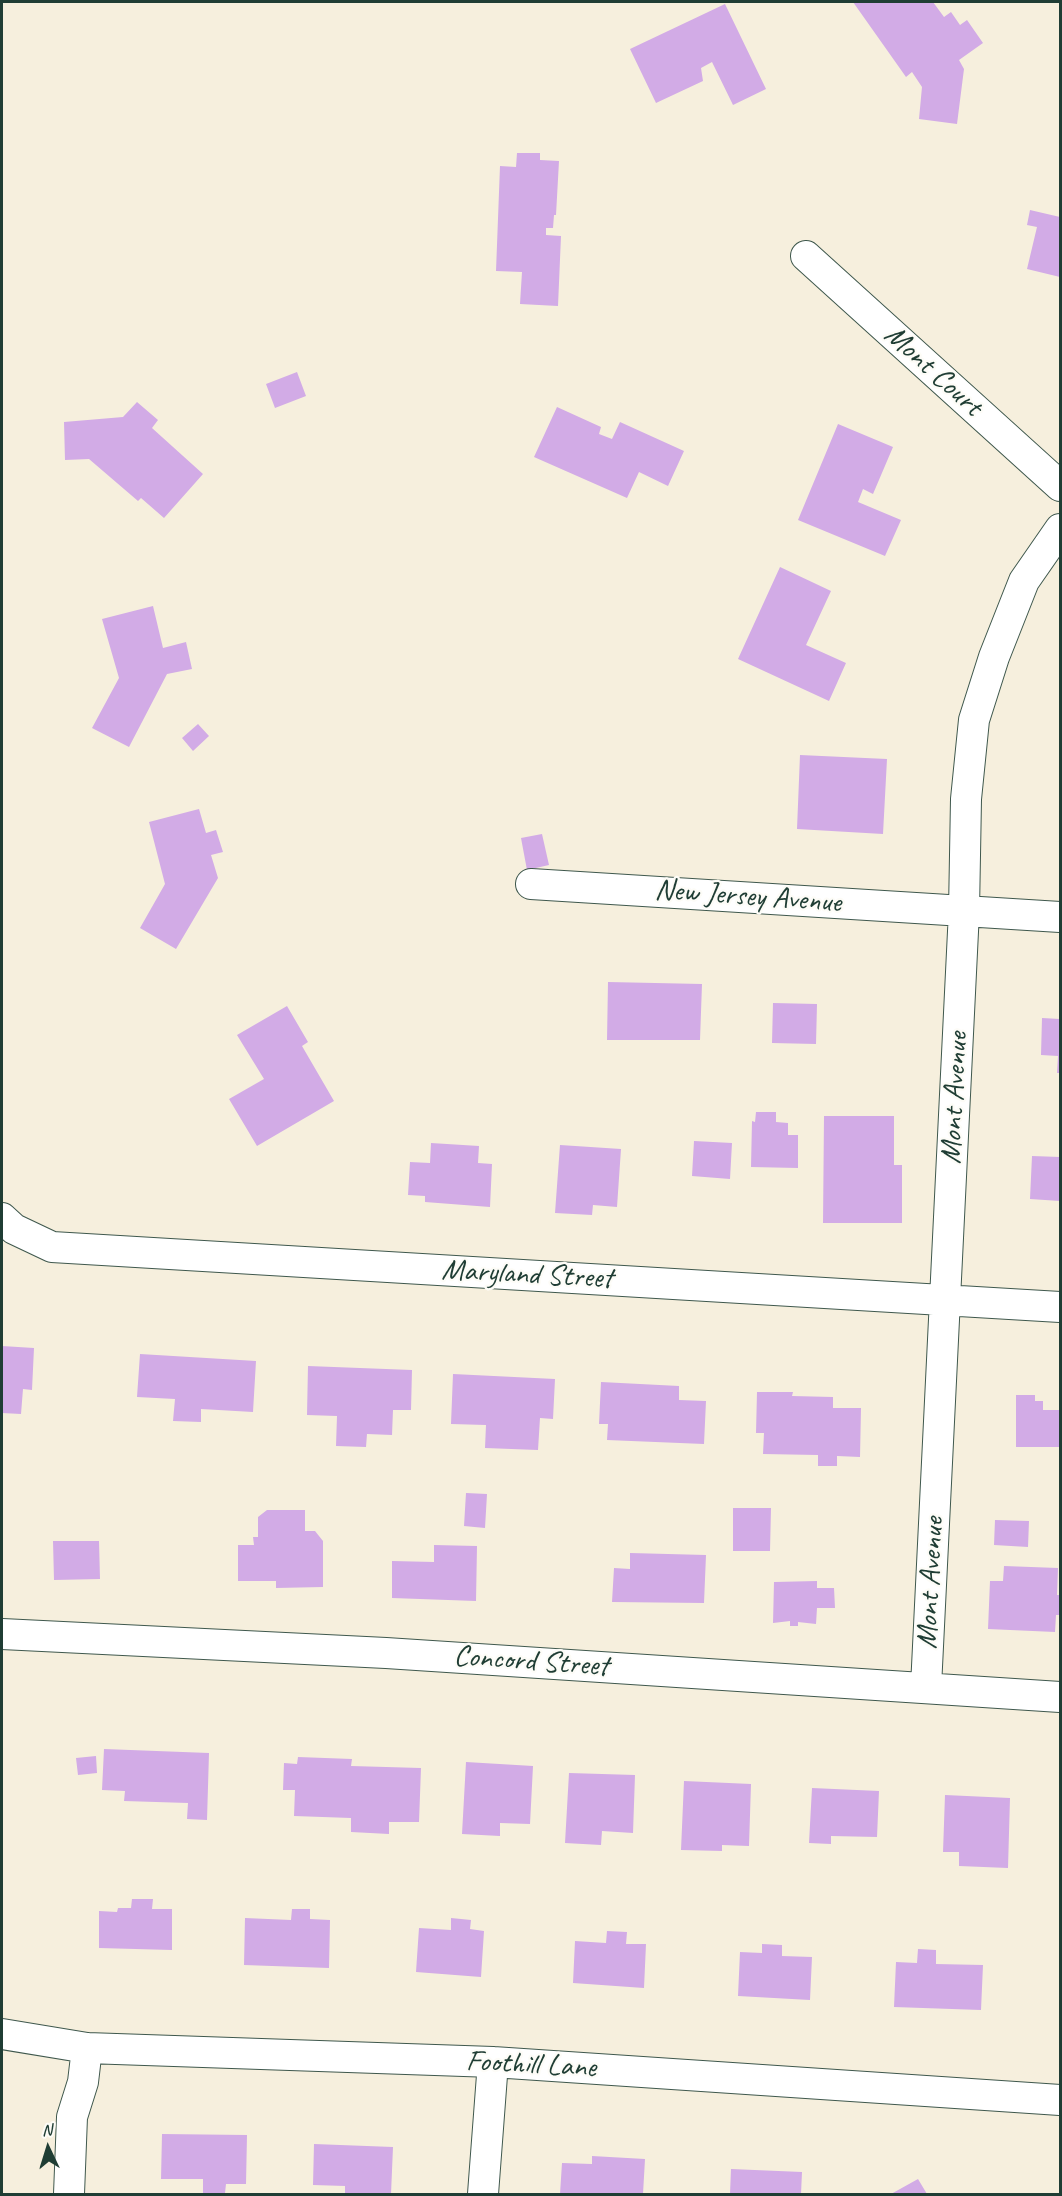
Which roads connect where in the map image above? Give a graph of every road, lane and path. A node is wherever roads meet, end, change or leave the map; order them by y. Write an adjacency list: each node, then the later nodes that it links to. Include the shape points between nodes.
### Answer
1 (806, 256): 2 (street, Mont Court)
2 (1060, 486)
3 (1060, 529): 5 (street, Mont Avenue, via 1024,580 974,720 966,798)
4 (531, 884): 5 (street, New Jersey Avenue)
5 (964, 911): 6 (street, New Jersey Avenue); 8 (street, Mont Avenue)
6 (1060, 917)
7 (2, 1218): 8 (street, Maryland Street, via 15,1230 52,1247)
8 (945, 1300): 9 (street, Maryland Street); 11 (street, Mont Avenue)
9 (1060, 1307)
10 (2, 1634): 11 (street, Concord Street, via 386,1653)
11 (926, 1688): 12 (street, Concord Street)
12 (1060, 1697)
13 (2, 2034): 14 (street, Foothill Lane)
14 (87, 2048): 15 (street, Foothill Lane); 17 (street, via 83,2082 72,2117)
15 (493, 2062): 16 (street, Foothill Lane); 18 (street)
16 (1060, 2100)
17 (69, 2194)
18 (483, 2194)

